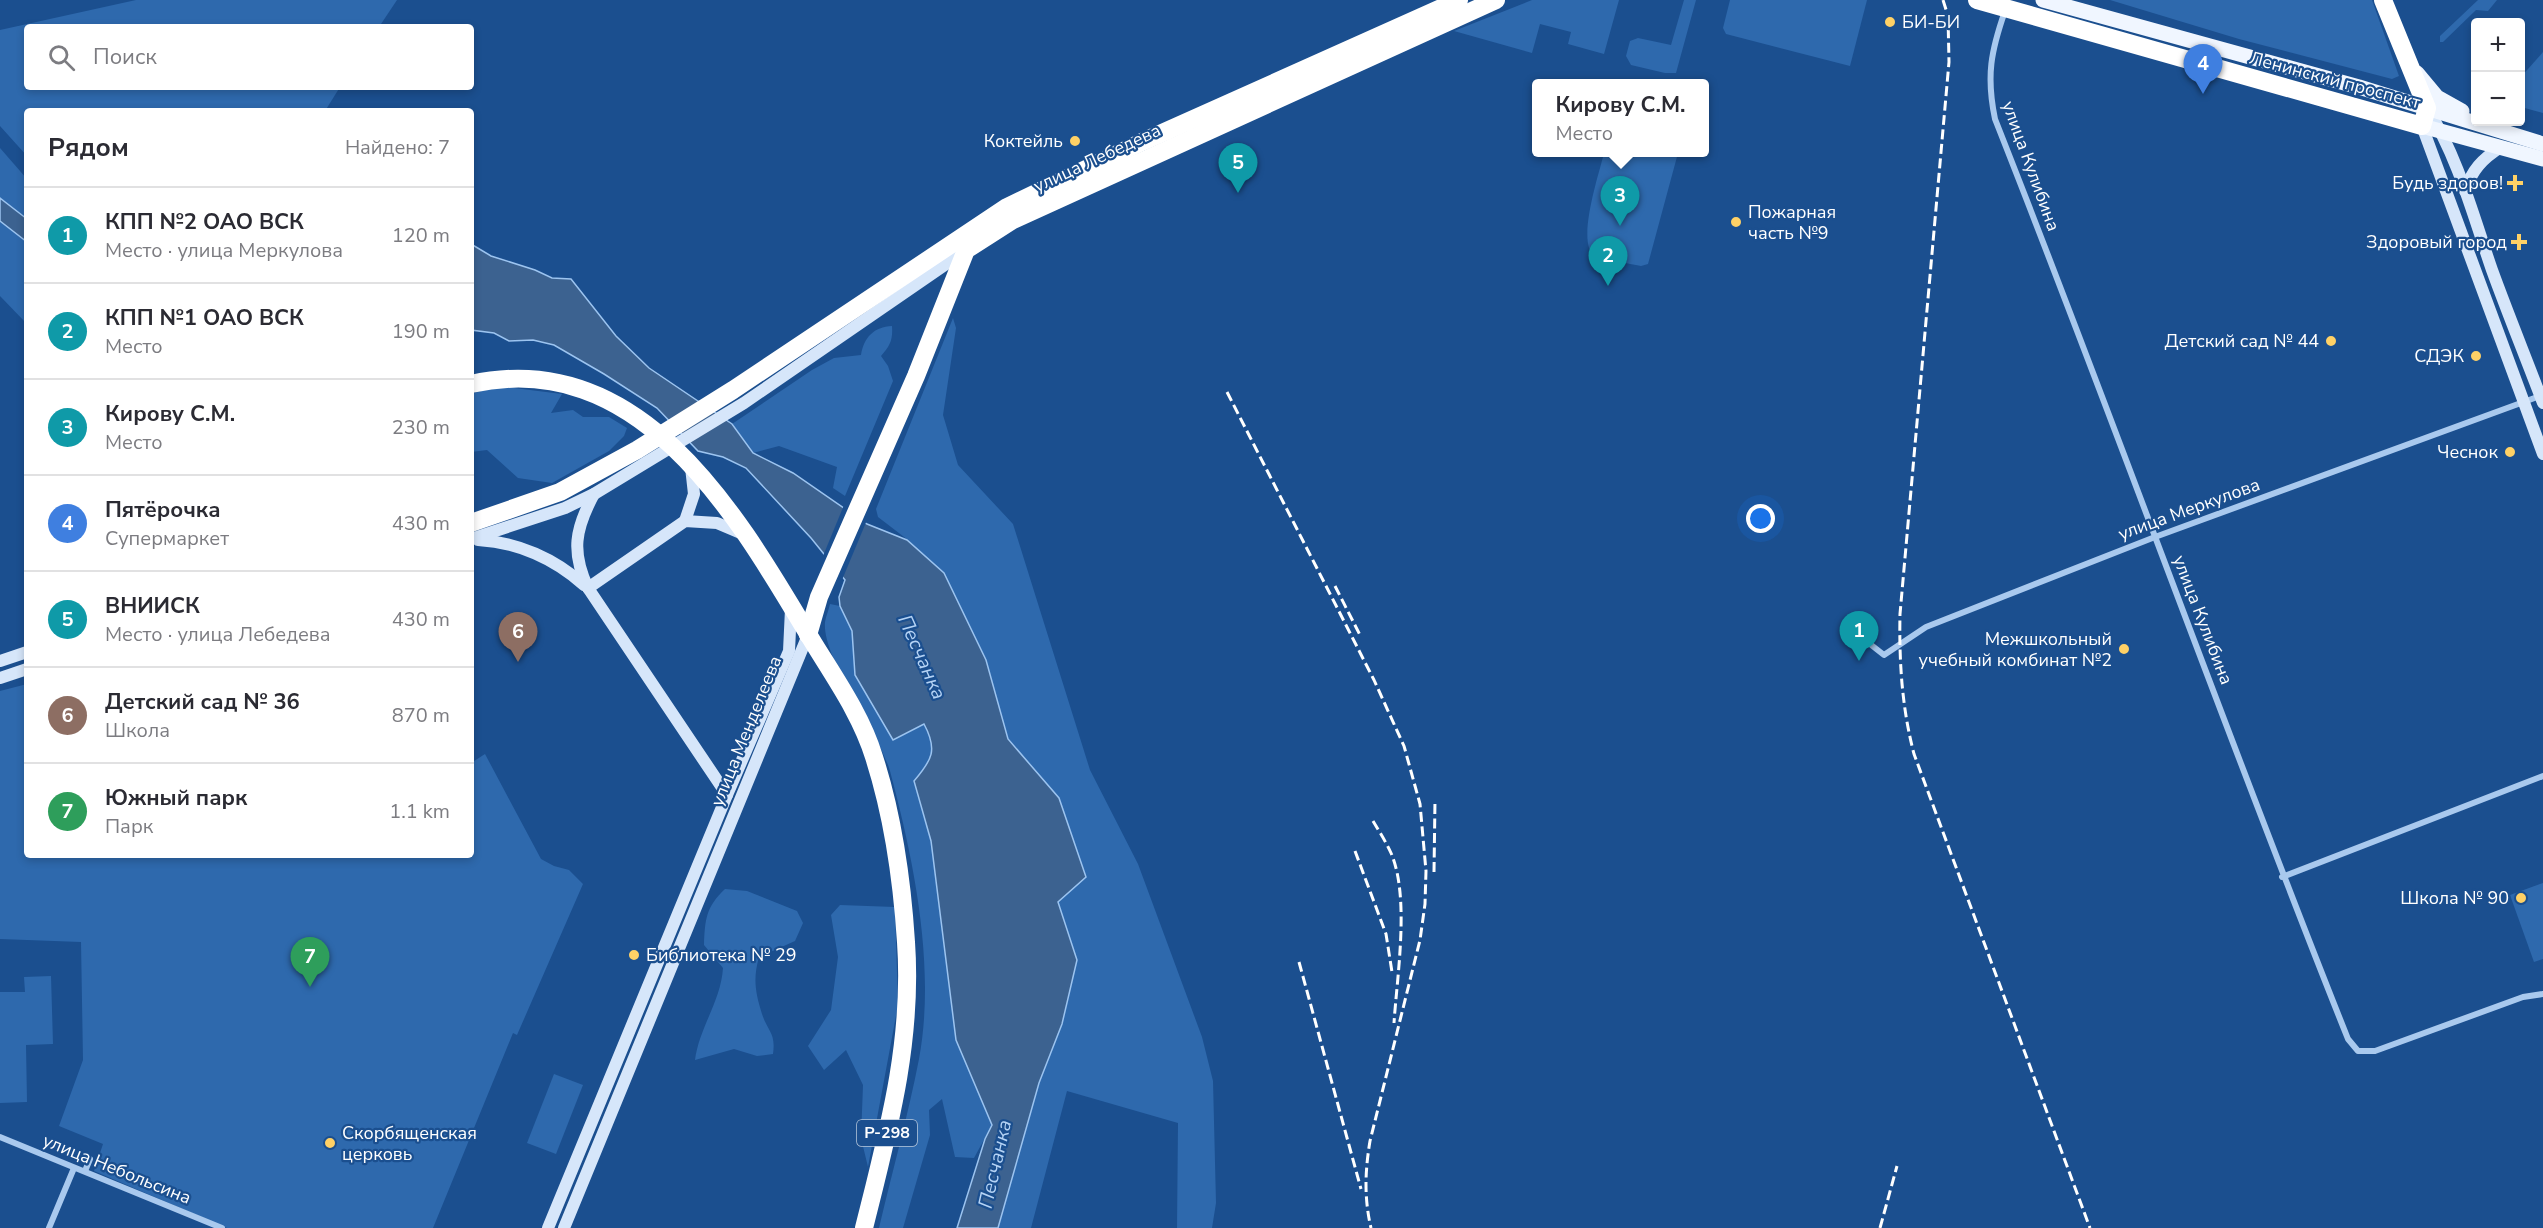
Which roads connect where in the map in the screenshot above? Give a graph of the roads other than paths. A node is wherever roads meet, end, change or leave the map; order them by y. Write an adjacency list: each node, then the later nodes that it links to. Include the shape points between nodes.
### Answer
1 (1459, 0): 19 (highway, улица Лебедева, via 1007,207)
2 (1496, 0): 17 (highway, улица Лебедева, via 1023,215)
3 (1977, 0): 6 (highway, Ленинский проспект)
4 (2043, 0): 8 (main road, Ленинский проспект)
5 (2383, 0): 7 (highway)
6 (2008, 5): 10 (highway, Ленинский проспект); 29 (street, улица Кулибина, via 1994,40 1991,62 1995,119)
7 (2405, 57): 8 (highway); 9 (main road, via 2437,97)
8 (2427, 108): 10 (highway); 12 (street); 13 (main road, Ленинский проспект)
9 (2471, 116)
10 (2422, 126): 12 (main road, Ленинский проспект); 21 (street)
11 (2487, 126): 13 (main road)
12 (2441, 130): 13 (main road, Ленинский проспект); 16 (street)
13 (2503, 140): 14 (main road, Ленинский проспект); 15 (main road, Ленинский проспект); 16 (street, via 2470,176)
14 (2543, 144)
15 (2543, 159)
16 (2466, 191): 20 (street)
17 (966, 250): 19 (street, улица Лебедева); 34 (highway, улица Менделеева)
18 (474, 383): 24 (highway, via 511,379 573,385 626,410 667,439)
19 (738, 396): 23 (highway)
20 (2542, 399): 21 (street, улица Меркулова)
21 (2524, 402): 22 (street); 29 (street, улица Меркулова)
22 (2543, 454)
23 (641, 457): 25 (street); 27 (highway, via 560,492)
24 (689, 462): 26 (street, via 694,494); 28 (highway)
25 (594, 494): 30 (street); 32 (street, via 577,537 578,562)
26 (686, 521): 28 (street, via 717,523); 32 (street)
27 (474, 522)
28 (746, 535): 33 (highway)
29 (2156, 537): 35 (street, улица Меркулова, via 1926,627 1884,655); 43 (street, улица Кулибина)
30 (474, 539)
31 (474, 540): 32 (street, via 525,550 557,564)
32 (588, 588): 42 (street)
33 (791, 605): 34 (highway); 36 (street, улица Менделеева)
34 (805, 629): 36 (street, улица Менделеева); 46 (street, улица Менделеева); 55 (highway, Р-298, via 855,713 874,756 896,846 906,938 909,1000 905,1037)
35 (1857, 639)
36 (789, 651): 42 (street, улица Менделеева)
37 (24, 653): 38 (street)
38 (0, 660)
39 (24, 670): 40 (street)
40 (0, 678)
41 (2543, 776): 43 (street)
42 (727, 795): 45 (street, улица Менделеева)
43 (2282, 877): 44 (street, улица Кулибина, via 2348,1040 2358,1051 2375,1051 2523,997)
44 (2543, 994)
45 (619, 1057): 46 (street); 53 (street, улица Менделеева)
46 (633, 1062): 54 (street, улица Менделеева)
47 (0, 1137): 49 (street, улица Небольсина)
48 (90, 1159): 50 (street)
49 (74, 1168): 50 (street, улица Небольсина); 51 (street)
50 (85, 1172): 52 (street, улица Небольсина)
51 (49, 1228)
52 (222, 1228)
53 (548, 1228)
54 (564, 1228)
55 (864, 1228)

